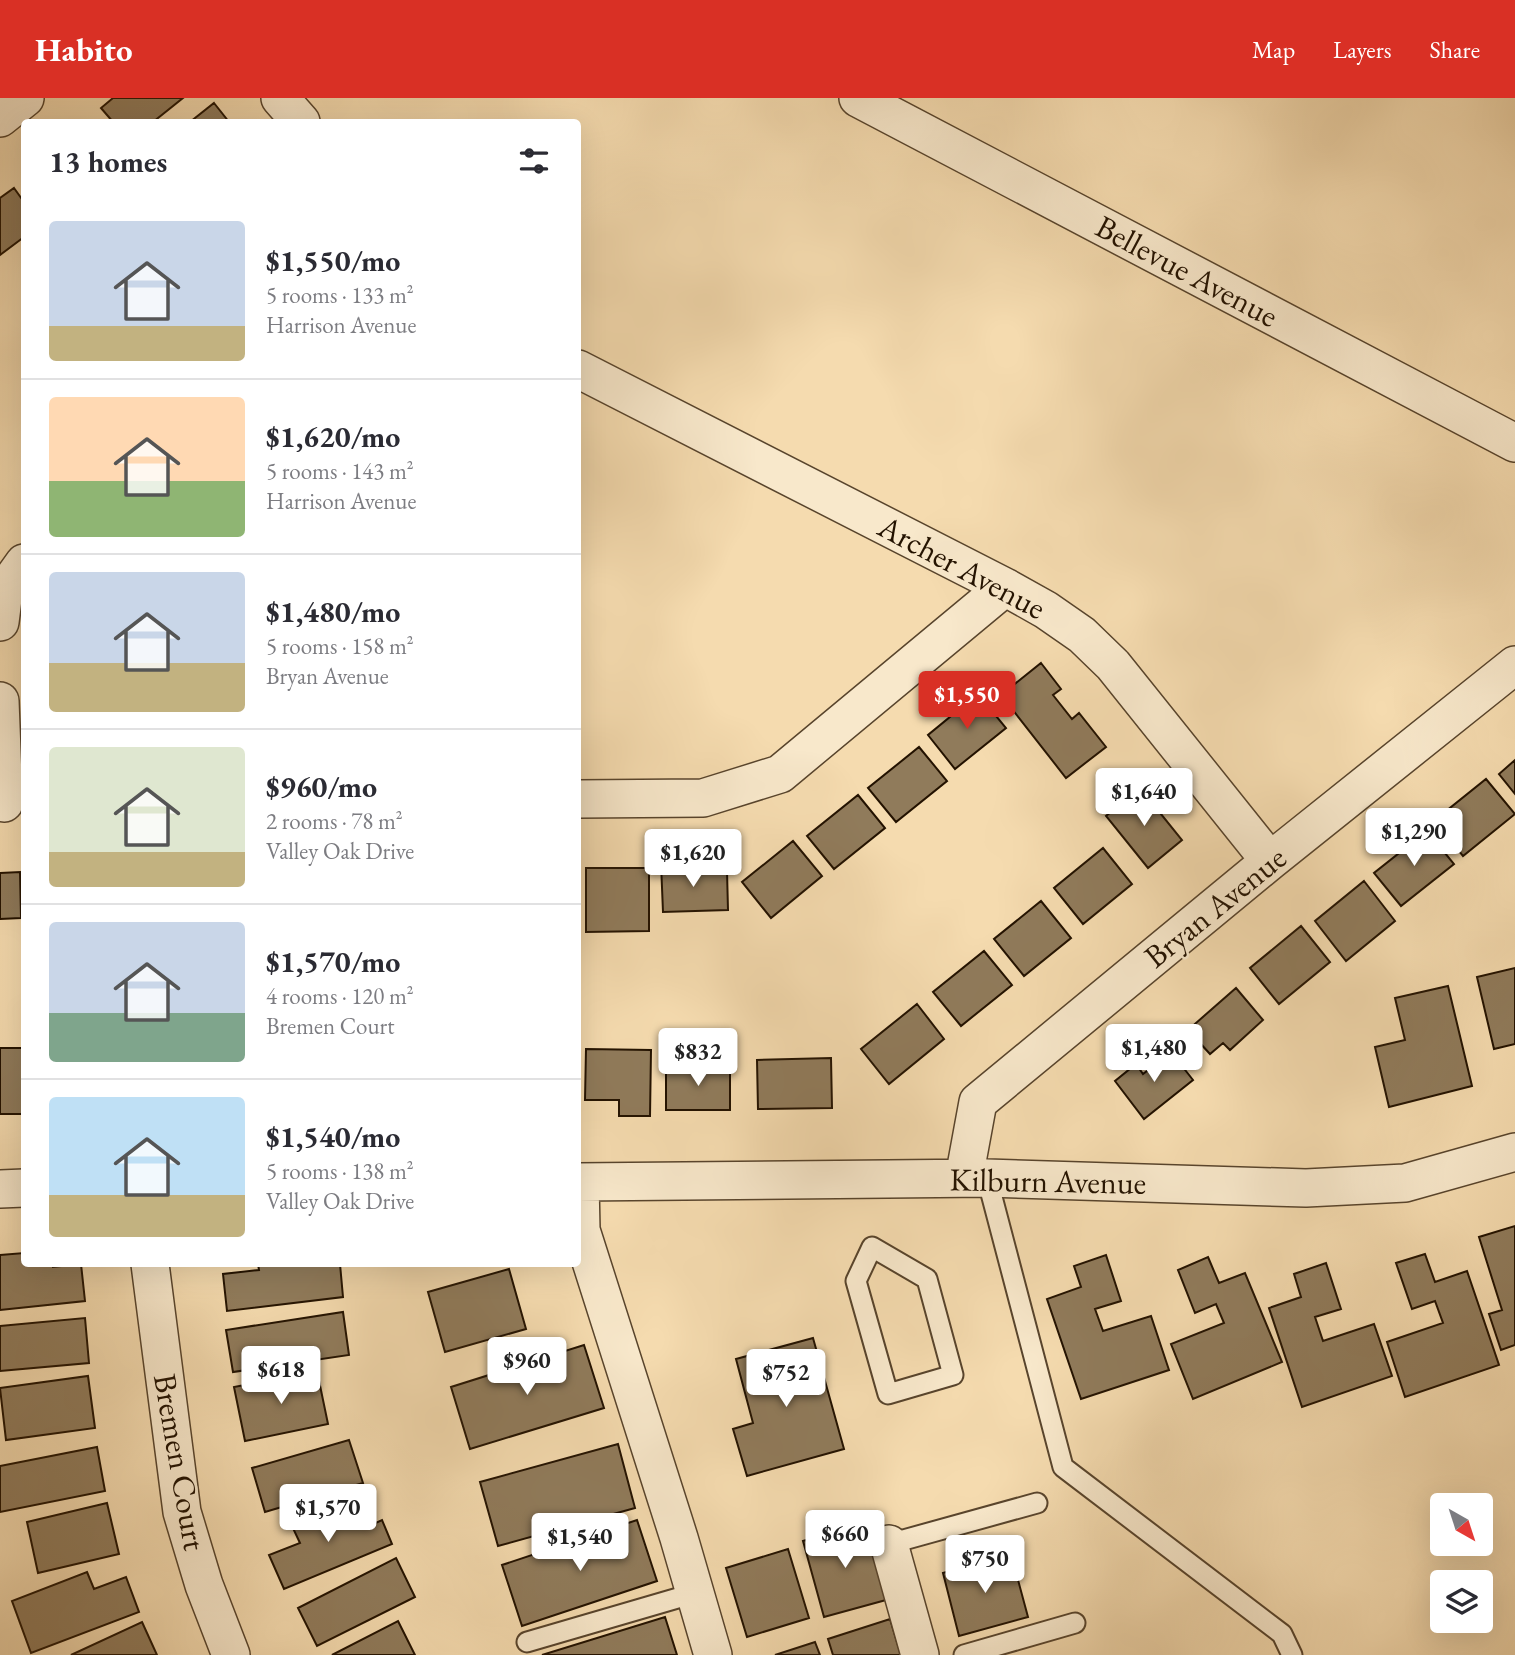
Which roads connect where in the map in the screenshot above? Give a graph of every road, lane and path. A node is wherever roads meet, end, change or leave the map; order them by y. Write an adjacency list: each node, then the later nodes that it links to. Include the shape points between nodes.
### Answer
1 (24, 98): 4 (street)
2 (280, 98): 5 (street)
3 (858, 98): 7 (street, Bellevue Avenue)
4 (0, 118)
5 (298, 119)
6 (581, 371): 9 (street, Archer Avenue)
7 (1515, 443)
8 (21, 567): 10 (street, via 4,591)
9 (1005, 587): 13 (street, via 780,774 703,798); 15 (street, Archer Avenue, via 1082,635 1113,665)
10 (0, 622)
11 (1515, 666): 15 (street, Bryan Avenue)
12 (0, 701): 14 (street)
13 (581, 799)
14 (10, 803)
15 (1270, 861): 17 (street, Bryan Avenue, via 978,1102)
16 (1515, 1152): 17 (street, Kilburn Avenue, via 1405,1182 1306,1188)
17 (976, 1178): 18 (street, Kilburn Avenue); 33 (lane, via 1063,1467 1282,1634)
18 (581, 1182)
19 (21, 1188): 20 (street)
20 (0, 1189)
21 (581, 1233): 26 (street)
22 (872, 1248): 22 (lane, via 856,1281 888,1394 953,1375 927,1279)
23 (150, 1267): 29 (street, Bremen Court, via 182,1512)
24 (1037, 1503): 25 (lane)
25 (888, 1544): 31 (street)
26 (695, 1593): 28 (lane); 30 (street)
27 (1075, 1623): 32 (lane)
28 (527, 1642)
29 (230, 1655)
30 (713, 1655)
31 (920, 1655)
32 (964, 1655)
33 (1292, 1655)

